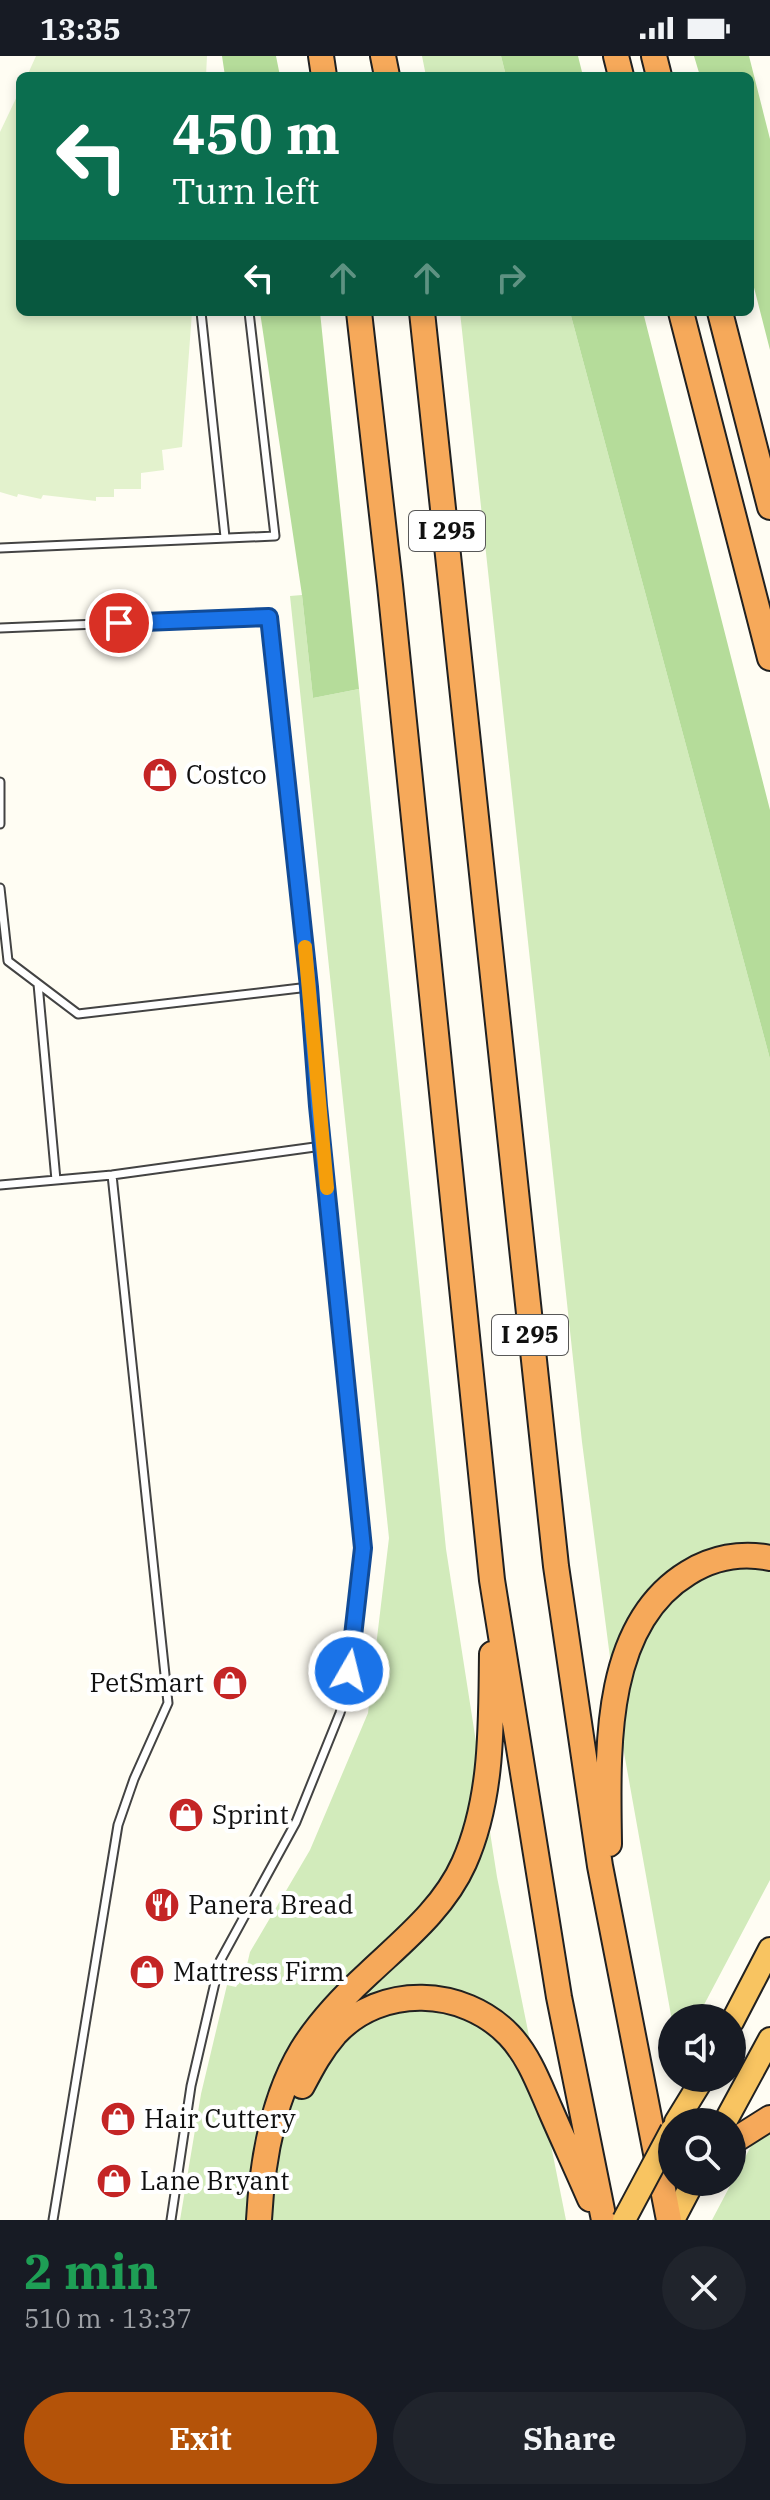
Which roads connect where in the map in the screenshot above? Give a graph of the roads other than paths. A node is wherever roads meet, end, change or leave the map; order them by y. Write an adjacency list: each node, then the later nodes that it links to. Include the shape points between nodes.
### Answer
1 (201, 316): 8 (lane)
2 (249, 316): 8 (lane, via 275,536)
3 (359, 316): 23 (highway, I 295)
4 (422, 316): 24 (highway, I 295, via 541,1443)
5 (682, 316): 11 (highway)
6 (721, 316): 7 (highway)
7 (770, 507)
8 (225, 537): 9 (lane)
9 (0, 548)
10 (0, 628): 17 (lane, via 269,617)
11 (770, 658)
12 (0, 782): 13 (lane)
13 (0, 809): 14 (lane)
14 (0, 824)
15 (0, 888): 16 (lane, via 8,961)
16 (38, 984): 17 (lane, via 78,1014); 20 (lane)
17 (309, 987): 18 (lane)
18 (322, 1146): 19 (lane); 34 (lane, via 363,1548 356,1621 345,1696 318,1769 296,1822 220,1961 191,2086)
19 (112, 1175): 20 (lane); 33 (lane, via 168,1703 118,1825)
20 (56, 1180): 21 (lane)
21 (0, 1185)
22 (770, 1558): 24 (highway, via 729,1556 700,1565 650,1606 634,1636 619,1681 609,1744)
23 (492, 1580): 35 (highway, via 489,1758 485,1795 464,1864 421,1924 302,2049 271,2132); 37 (highway, I 295, via 559,1997)
24 (609, 1918): 39 (highway, I 295)
25 (770, 1949): 26 (highway)
26 (741, 2004)
27 (770, 2039): 28 (highway)
28 (733, 2108)
29 (770, 2118): 30 (highway)
30 (746, 2133)
31 (658, 2156): 38 (highway, bridge)
32 (685, 2196): 39 (highway)
33 (53, 2220)
34 (171, 2220)
35 (259, 2220)
36 (274, 2220): 37 (highway, via 285,2131 316,2060 363,2012 392,2000 424,1997 465,2005 510,2035 529,2062)
37 (602, 2220)
38 (624, 2220)
39 (671, 2220)

